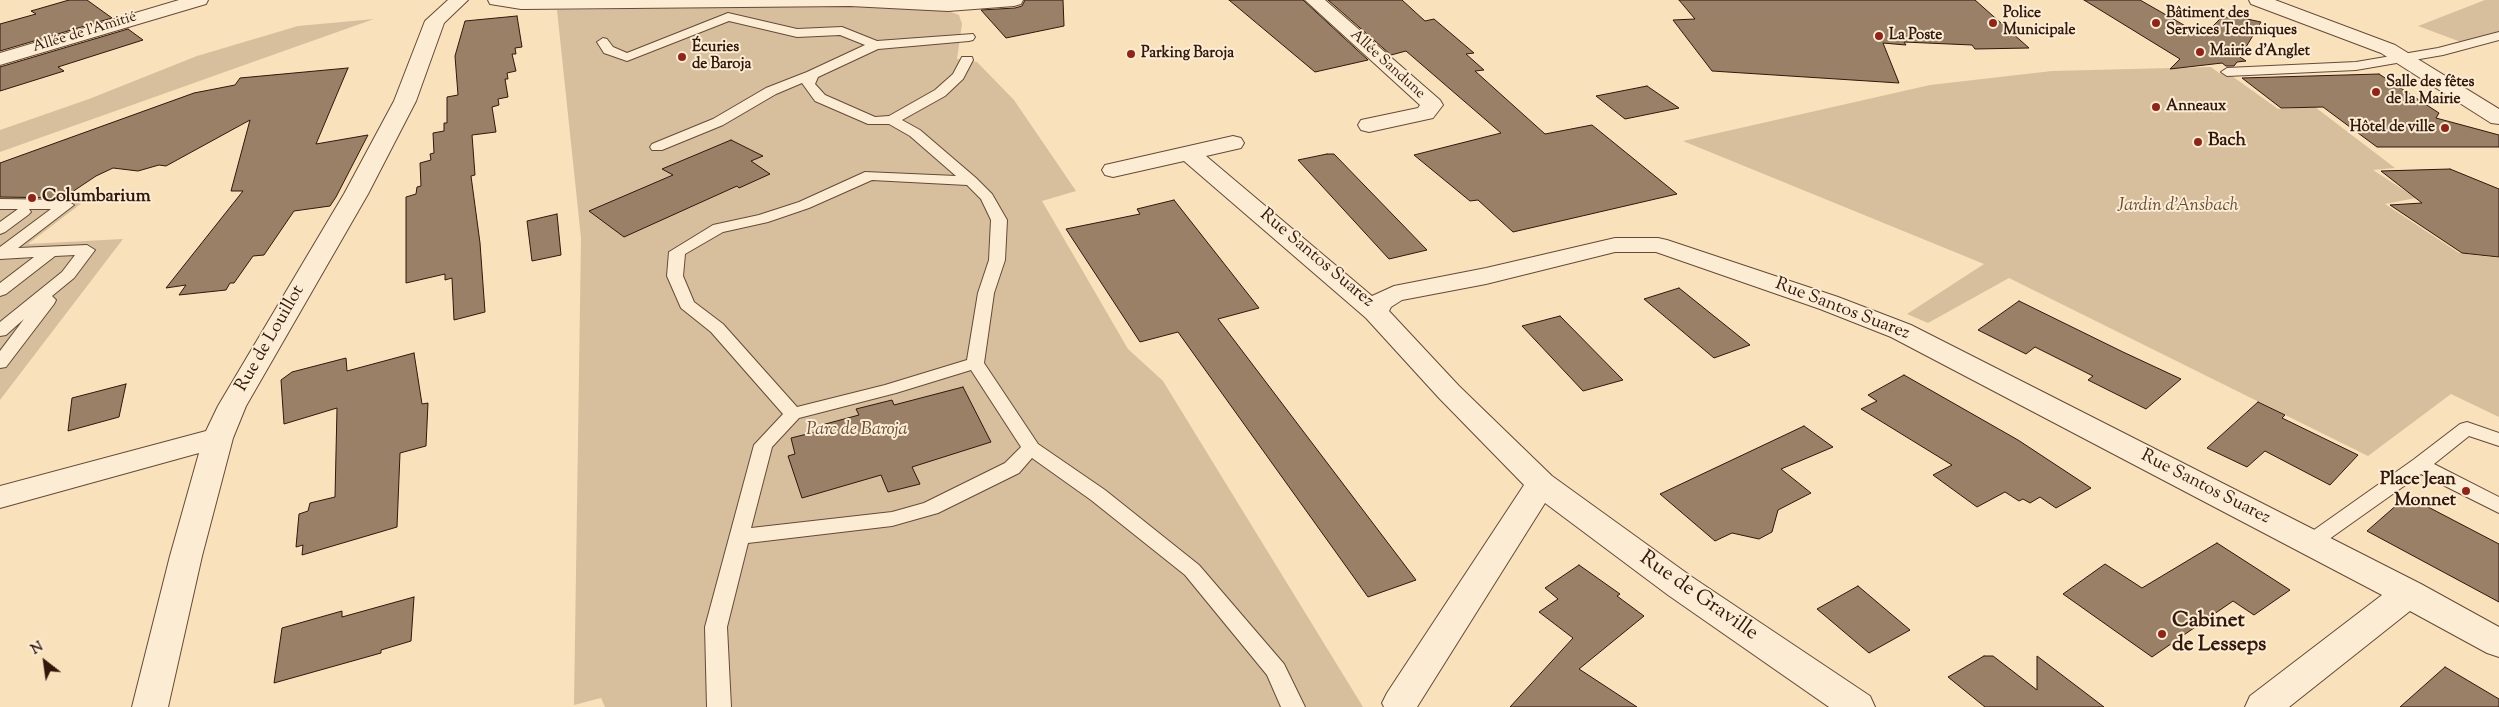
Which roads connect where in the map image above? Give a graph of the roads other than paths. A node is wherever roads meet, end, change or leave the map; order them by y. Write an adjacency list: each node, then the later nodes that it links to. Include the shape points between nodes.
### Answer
1 (199, 0): 12 (street, Allée de l'Amitié)
2 (459, 0): 36 (street, Rue de Louillot, via 434,21 405,101 356,194 232,406)
3 (498, 0): 4 (street, via 521,3 850,0 948,5)
4 (1014, 0)
5 (1314, 0): 18 (street, Allée Sandune, via 1432,105 1425,112)
6 (2258, 0): 11 (street)
7 (2499, 36): 11 (lane, via 2439,52)
8 (969, 37): 10 (lane)
9 (603, 42): 10 (lane, via 608,50 627,57 728,17 797,34 842,31)
10 (875, 45): 15 (lane)
11 (2402, 57): 14 (lane, via 2356,66); 16 (street)
12 (0, 59)
13 (967, 60): 17 (lane, via 958,76 940,93)
14 (2227, 72)
15 (812, 75): 17 (lane, via 808,85 820,98 873,121); 20 (lane, via 771,91 718,122)
16 (2499, 118)
17 (892, 120): 23 (lane, via 915,133)
18 (1370, 125)
19 (1233, 143): 21 (street)
20 (657, 147)
21 (1189, 153): 22 (street); 31 (street, Rue Santos Suarez)
22 (1114, 170)
23 (970, 181): 34 (lane, via 987,197 999,220 997,260 986,293); 35 (lane, via 870,175 804,205 763,219 718,228 677,252 675,276 687,304 717,328)
24 (0, 204): 28 (lane, via 66,205)
25 (24, 212): 26 (lane)
26 (0, 229)
27 (52, 252): 28 (lane); 29 (lane, via 87,250); 30 (lane)
28 (0, 254)
29 (57, 284): 32 (lane); 33 (lane, via 43,308)
30 (0, 291)
31 (1375, 312): 40 (street, Rue de Graville); 44 (street, Rue Santos Suarez, via 1380,302 1394,294 1486,276 1615,244 1658,246 1829,303 1901,331)
32 (0, 331)
33 (0, 363)
34 (975, 363): 35 (lane); 38 (lane)
35 (793, 414): 43 (lane, via 763,445)
36 (218, 438): 41 (street); 48 (street, Rue de Louillot)
37 (2499, 440): 39 (lane, via 2467,428)
38 (1031, 448): 43 (lane, via 1012,468 931,508 892,519); 50 (lane, via 1098,495 1192,570 1276,670)
39 (2420, 465): 42 (lane); 44 (lane)
40 (1541, 484): 47 (street); 51 (street, Rue de Graville, via 1680,586)
41 (0, 497)
42 (2499, 506)
43 (739, 537): 49 (lane, via 716,627)
44 (2311, 542): 45 (street, Rue Santos Suarez)
45 (2409, 593): 46 (street, Rue Santos Suarez); 52 (street)
46 (2499, 643)
47 (1400, 703)
48 (150, 707)
49 (719, 707)
50 (1293, 707)
51 (1857, 707)
52 (2263, 707)

